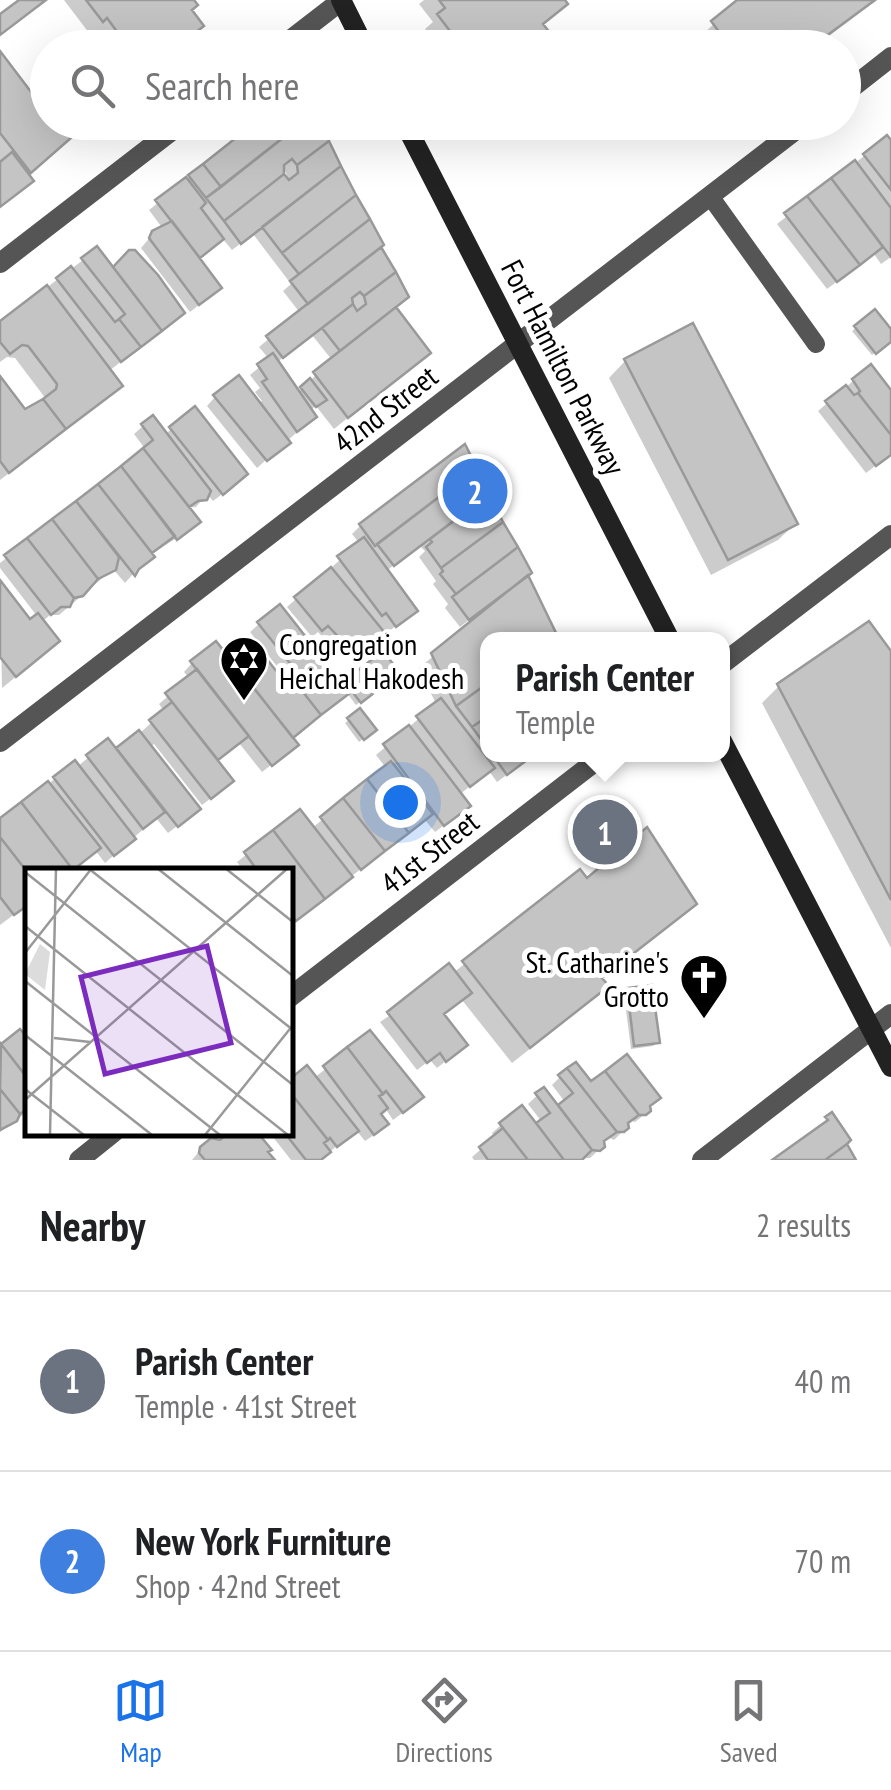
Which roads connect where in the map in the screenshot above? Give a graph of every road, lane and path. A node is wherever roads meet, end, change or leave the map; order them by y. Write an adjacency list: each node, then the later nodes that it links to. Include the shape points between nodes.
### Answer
1 (341, 0): 2 (street); 3 (main road)
2 (303, 30)
3 (356, 30)
4 (891, 58): 5 (street)
5 (861, 81)
6 (160, 140): 10 (street)
7 (413, 140): 11 (main road, Fort Hamilton Parkway)
8 (783, 140): 9 (street, 42nd Street)
9 (710, 196): 11 (street, 42nd Street); 12 (lane)
10 (0, 264)
11 (518, 344): 14 (main road, Fort Hamilton Parkway); 16 (street, 42nd Street)
12 (816, 344)
13 (891, 534): 15 (street)
14 (666, 632)
15 (730, 658)
16 (0, 742)
17 (730, 756): 21 (main road)
18 (595, 762): 19 (street, 41st Street)
19 (292, 995)
20 (891, 1014): 21 (street)
21 (872, 1029): 22 (main road); 25 (street)
22 (891, 1067)
23 (110, 1135): 24 (street)
24 (79, 1160)
25 (702, 1160)

